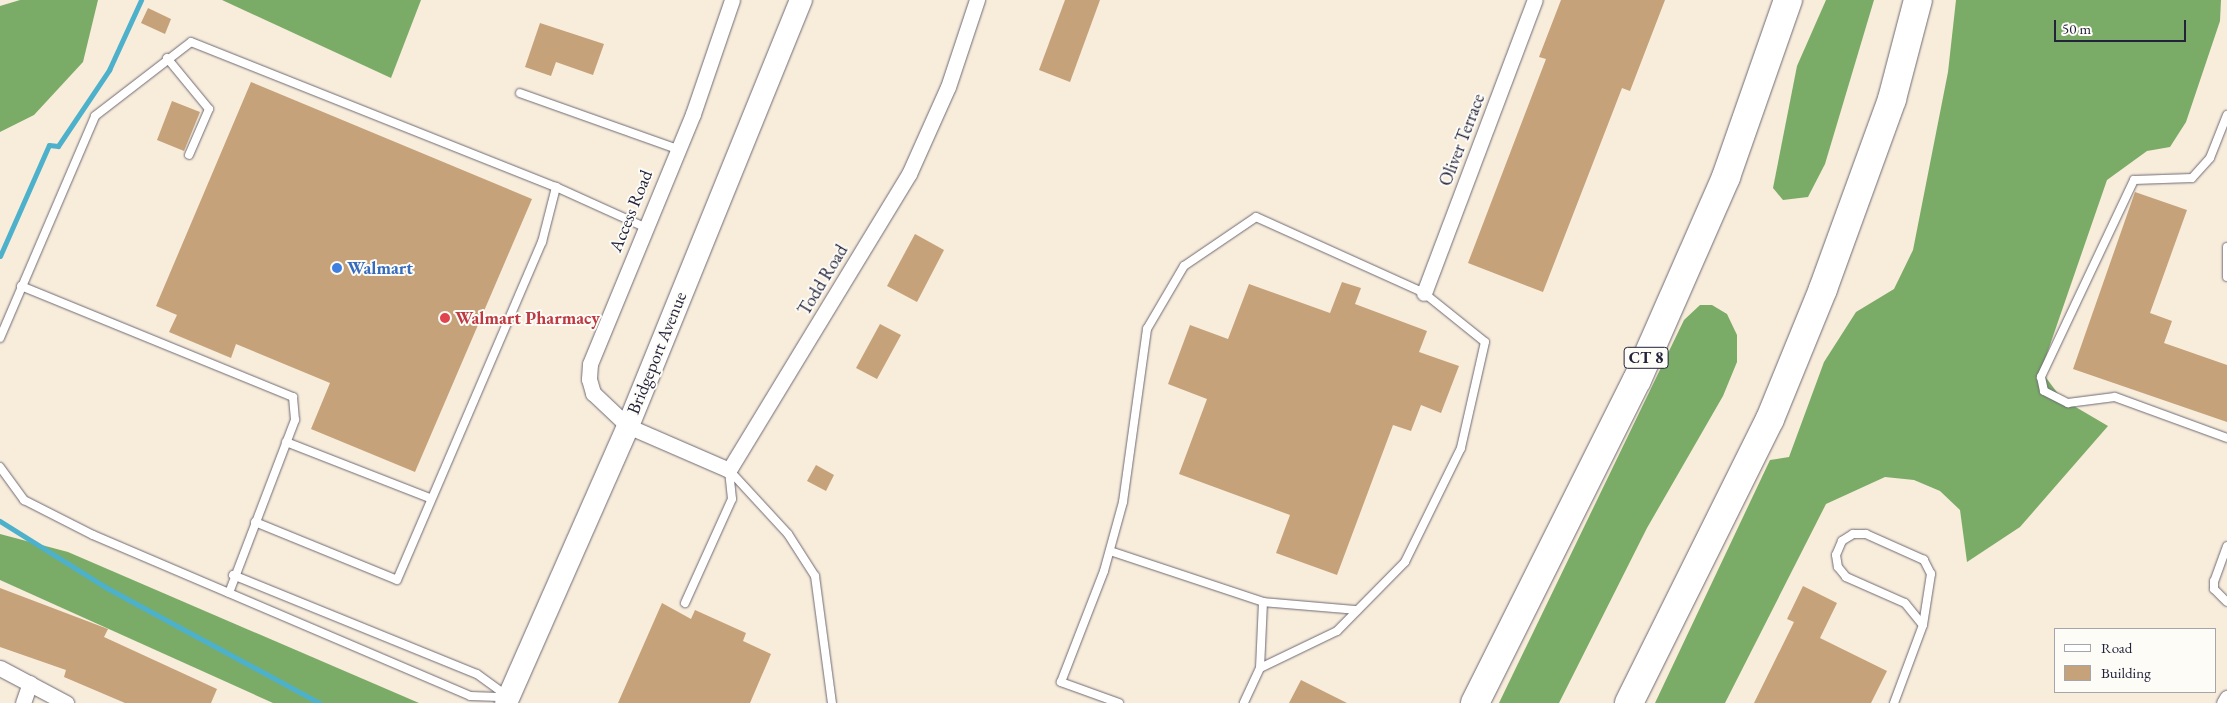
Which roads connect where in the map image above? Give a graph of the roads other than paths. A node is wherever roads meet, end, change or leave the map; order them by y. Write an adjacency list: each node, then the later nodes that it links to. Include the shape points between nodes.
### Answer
1 (732, 0): 10 (street, Access Road)
2 (801, 0): 19 (main road, Bridgeport Avenue)
3 (977, 0): 23 (street, Todd Road, via 948,87 909,174)
4 (1536, 0): 17 (street, Oliver Terrace)
5 (1788, 0): 45 (highway, CT 8, via 1726,176 1637,380)
6 (1918, 0): 46 (highway, via 1892,98 1770,419)
7 (167, 58): 11 (lane, via 209,109); 12 (lane, via 191,42); 16 (lane, via 95,116)
8 (520, 93): 10 (lane)
9 (2227, 115): 20 (lane, via 2210,158 2192,178 2134,180 2041,376 2044,391 2068,403 2115,397)
10 (678, 149): 13 (street, Access Road)
11 (189, 155)
12 (556, 187): 13 (lane); 24 (lane, via 542,242)
13 (644, 227): 19 (street, Access Road, via 590,372 593,393)
14 (2227, 247): 15 (lane)
15 (2227, 277)
16 (22, 286): 18 (lane); 21 (lane, via 293,397 295,420)
17 (1424, 293): 27 (lane, via 1256,217 1184,266 1147,329 1123,502); 33 (lane, via 1485,342 1461,448 1405,562)
18 (0, 338)
19 (628, 426): 23 (street); 39 (main road, Bridgeport Avenue)
20 (2227, 438)
21 (286, 442): 24 (lane); 25 (lane)
22 (0, 467): 29 (lane, via 24,500 93,536)
23 (729, 470): 32 (lane, via 732,499); 42 (lane, via 788,534 815,576)
24 (430, 498): 25 (lane, via 398,580)
25 (255, 522): 28 (lane)
26 (2227, 546): 31 (lane, via 2214,589)
27 (1110, 551): 30 (lane); 43 (lane, via 1061,682)
28 (233, 575): 29 (lane); 39 (lane, via 477,674)
29 (229, 593): 39 (lane, via 470,696)
30 (1263, 602): 33 (lane); 36 (lane)
31 (2227, 602)
32 (685, 604)
33 (1357, 610): 36 (lane, via 1337,631)
34 (1923, 625): 34 (lane, via 1931,594 1931,574 1924,560 1866,534 1842,541 1836,554 1846,577 1905,603); 47 (lane)
35 (0, 668): 37 (street)
36 (1260, 668): 44 (lane)
37 (30, 683): 40 (street); 41 (street)
38 (2227, 698): 48 (street)
39 (507, 700)
40 (23, 703)
41 (66, 703)
42 (832, 703)
43 (1119, 703)
44 (1244, 703)
45 (1475, 703)
46 (1629, 703)
47 (1894, 703)
48 (2224, 703)

